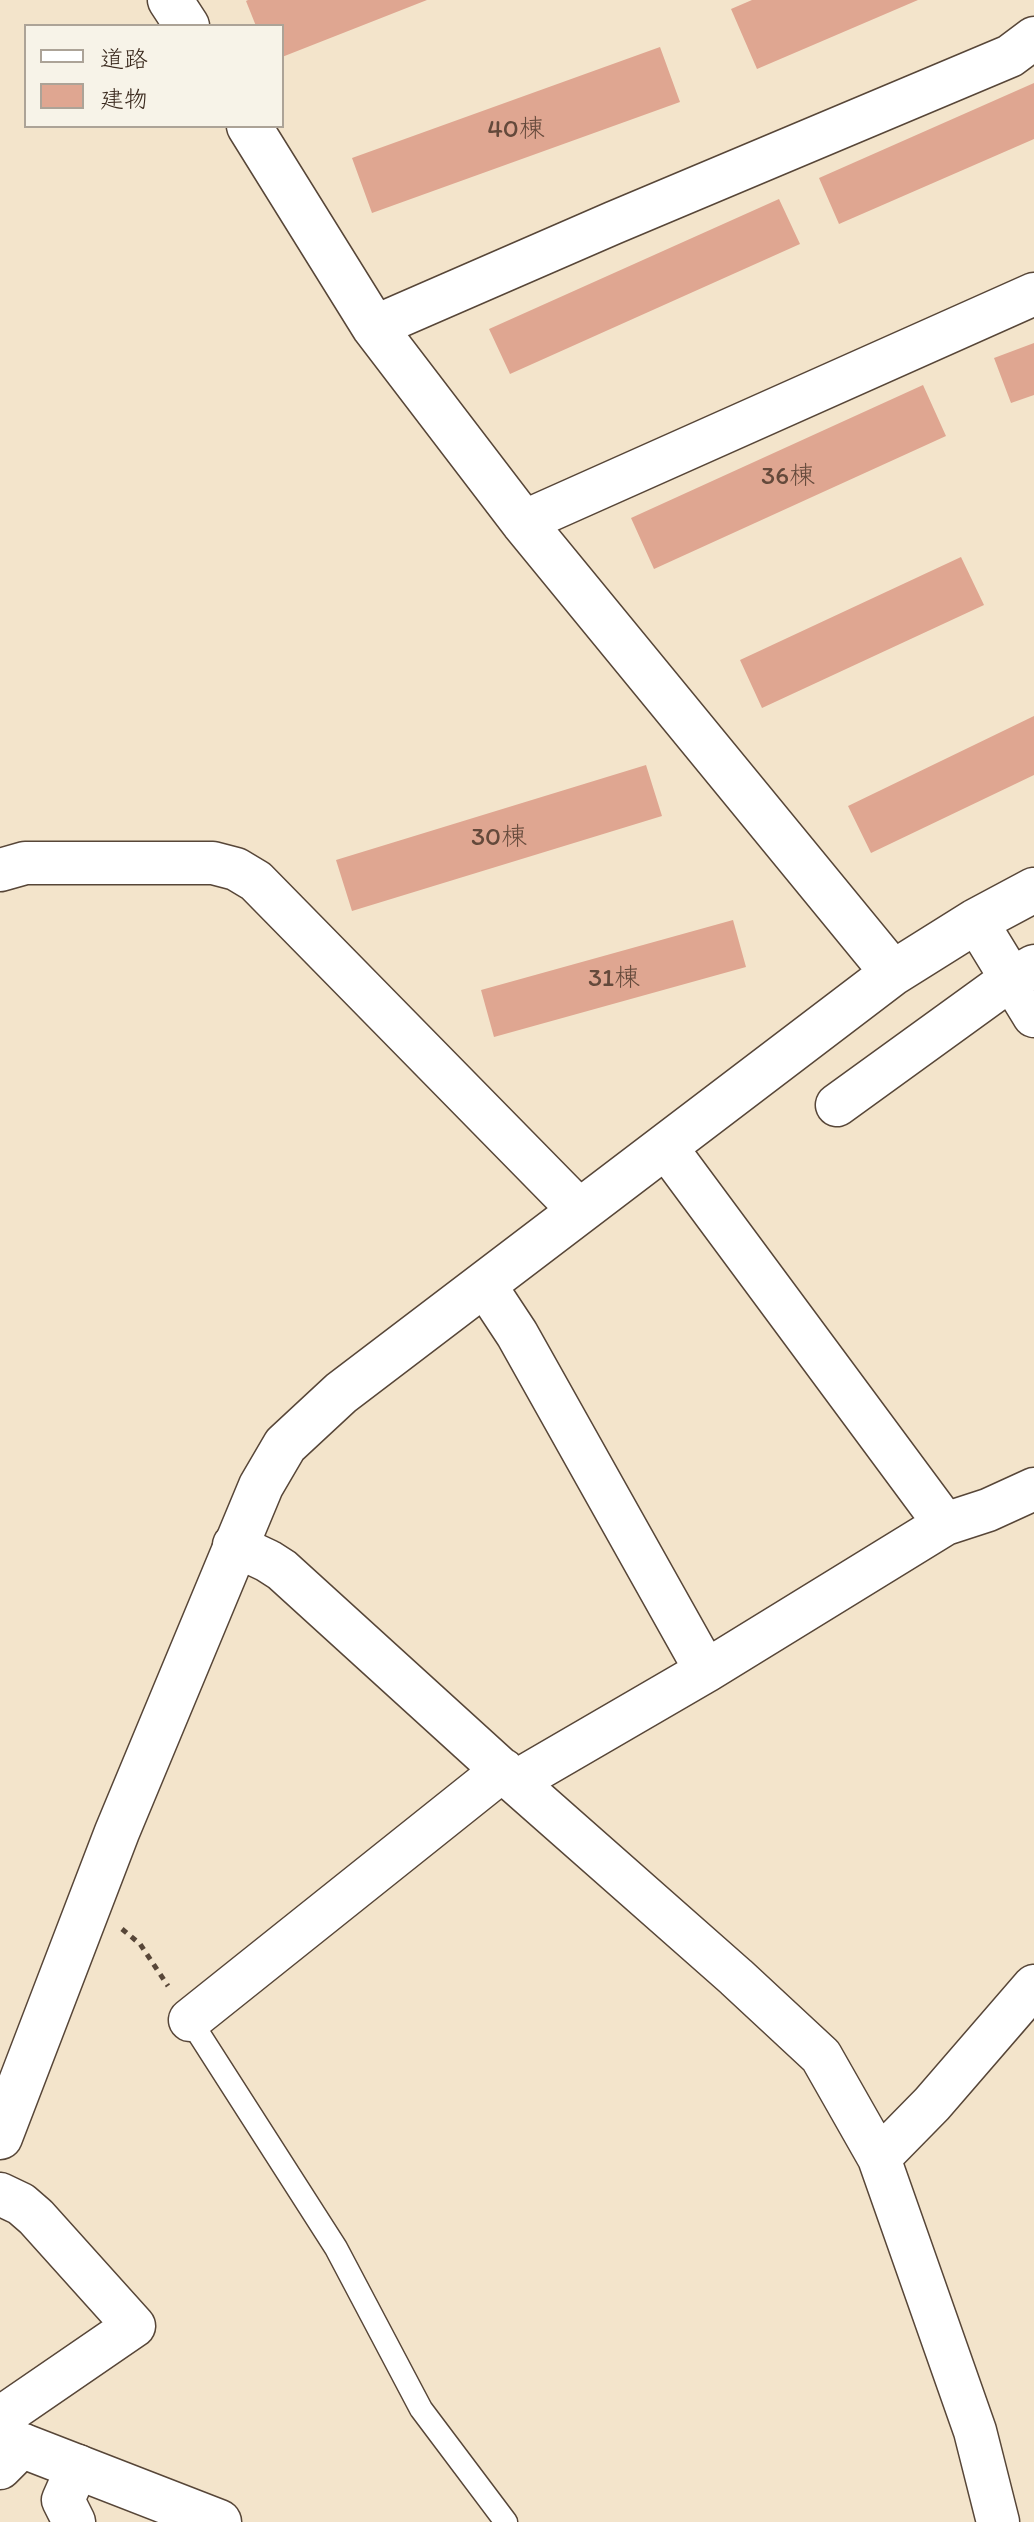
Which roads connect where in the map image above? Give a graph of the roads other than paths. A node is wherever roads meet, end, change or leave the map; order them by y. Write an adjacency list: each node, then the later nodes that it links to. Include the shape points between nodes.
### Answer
1 (170, 0): 2 (street)
2 (186, 24)
3 (1034, 38): 6 (street, via 1010,56)
4 (250, 128): 6 (street)
5 (1034, 294): 7 (street)
6 (374, 327): 7 (street)
7 (523, 522): 11 (street)
8 (0, 870): 15 (street, via 25,863 213,863 236,869 256,881)
9 (1034, 890): 10 (street)
10 (1004, 956): 11 (street); 12 (street); 13 (street)
11 (893, 973): 14 (street)
12 (1034, 1016)
13 (837, 1105)
14 (684, 1172): 15 (street); 18 (street)
15 (580, 1211): 16 (street)
16 (502, 1311): 19 (street, via 341,1393 285,1445 261,1486); 20 (street)
17 (1034, 1489): 18 (street)
18 (945, 1524): 20 (street)
19 (261, 1559): 21 (street); 24 (street, via 117,1832)
20 (706, 1671): 21 (street)
21 (509, 1776): 23 (street); 26 (street, via 821,2056)
22 (1034, 1986): 26 (street)
23 (190, 2020): 32 (lane, via 336,2248 421,2409)
24 (10, 2081): 25 (street)
25 (0, 2137)
26 (879, 2158): 33 (street, via 975,2431)
27 (19, 2205): 28 (street, via 134,2326)
28 (6, 2442): 29 (street)
29 (78, 2466): 30 (street, via 63,2500); 31 (street)
30 (74, 2522)
31 (219, 2522)
32 (506, 2522)
33 (998, 2522)

